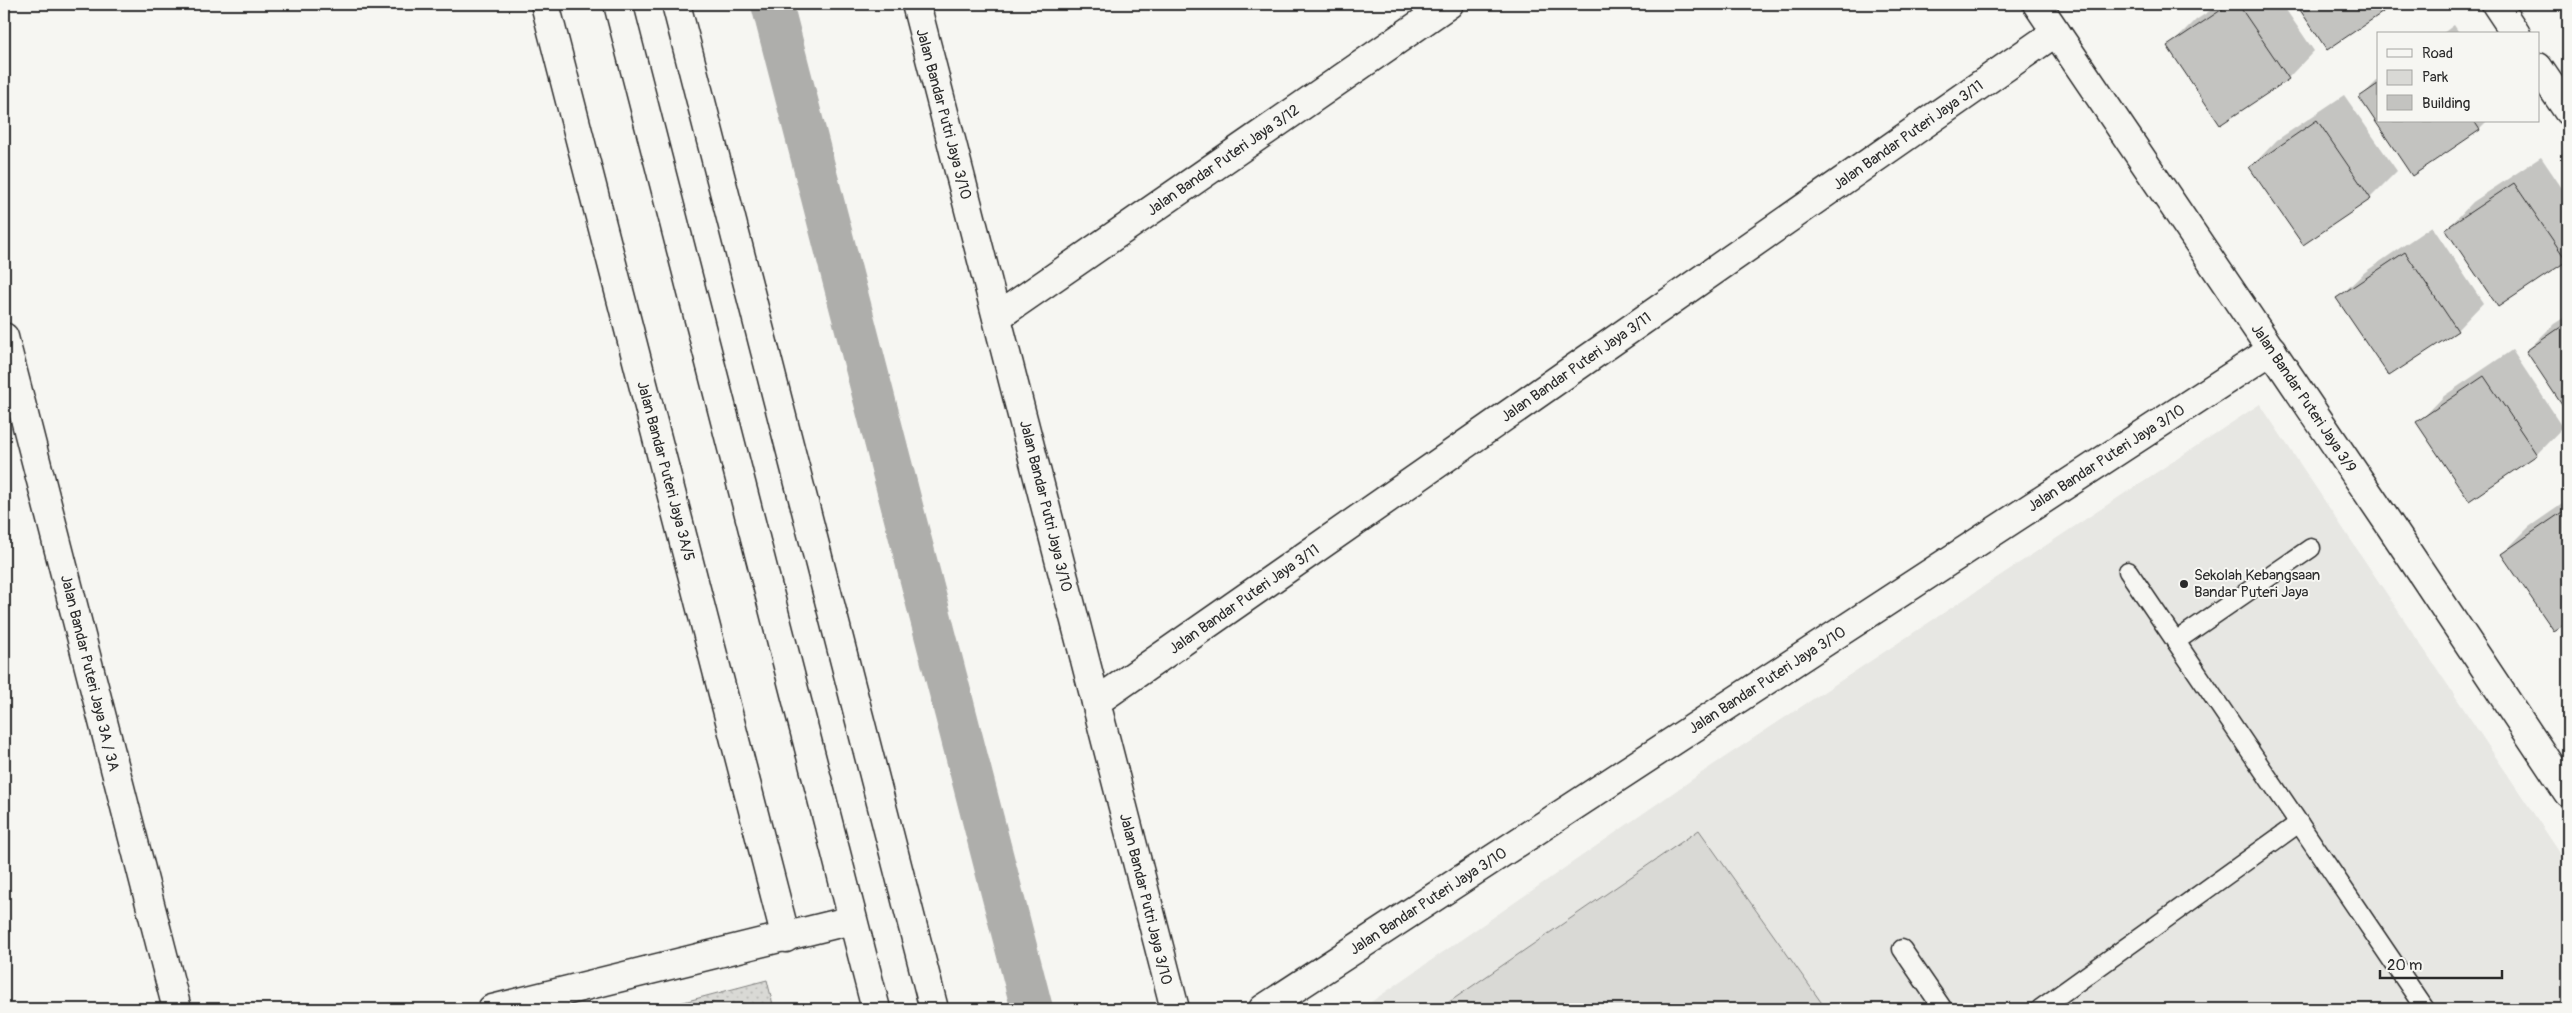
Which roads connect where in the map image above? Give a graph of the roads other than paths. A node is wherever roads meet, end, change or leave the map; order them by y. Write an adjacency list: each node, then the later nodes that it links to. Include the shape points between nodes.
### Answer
1 (545, 4): 22 (street, Jalan Bandar Puteri Jaya 3A/5)
2 (618, 4): 21 (street)
3 (676, 4): 27 (street)
4 (916, 4): 12 (street, Jalan Bandar Putri Jaya 3/10)
5 (1449, 4): 12 (street, Jalan Bandar Puteri Jaya 3/12)
6 (2037, 4): 8 (street, Jalan Bandar Puteri Jaya 3/9)
7 (2496, 4): 9 (street)
8 (2056, 32): 14 (street, Jalan Bandar Puteri Jaya 3/9); 18 (street, Jalan Bandar Puteri Jaya 3/11)
9 (2515, 32)
10 (2540, 70): 11 (street)
11 (2568, 112)
12 (997, 317): 18 (street, Jalan Bandar Putri Jaya 3/10)
13 (4, 337): 24 (street, Jalan Bandar Puteri Jaya 3A / 3A)
14 (2272, 350): 19 (street, Jalan Bandar Puteri Jaya 3/9); 29 (street, Jalan Bandar Puteri Jaya 3/10)
15 (2311, 548): 17 (lane)
16 (2128, 571): 17 (lane)
17 (2176, 641): 20 (lane)
18 (1096, 702): 28 (street, Jalan Bandar Putri Jaya 3/10)
19 (2568, 794)
20 (2299, 823): 31 (lane); 32 (lane)
21 (852, 920): 22 (street); 26 (street)
22 (786, 938): 25 (street)
23 (1902, 949): 30 (lane)
24 (177, 1009)
25 (492, 1009)
26 (876, 1009)
27 (934, 1009)
28 (1175, 1009)
29 (1263, 1009)
30 (1943, 1009)
31 (2040, 1009)
32 (2425, 1009)

